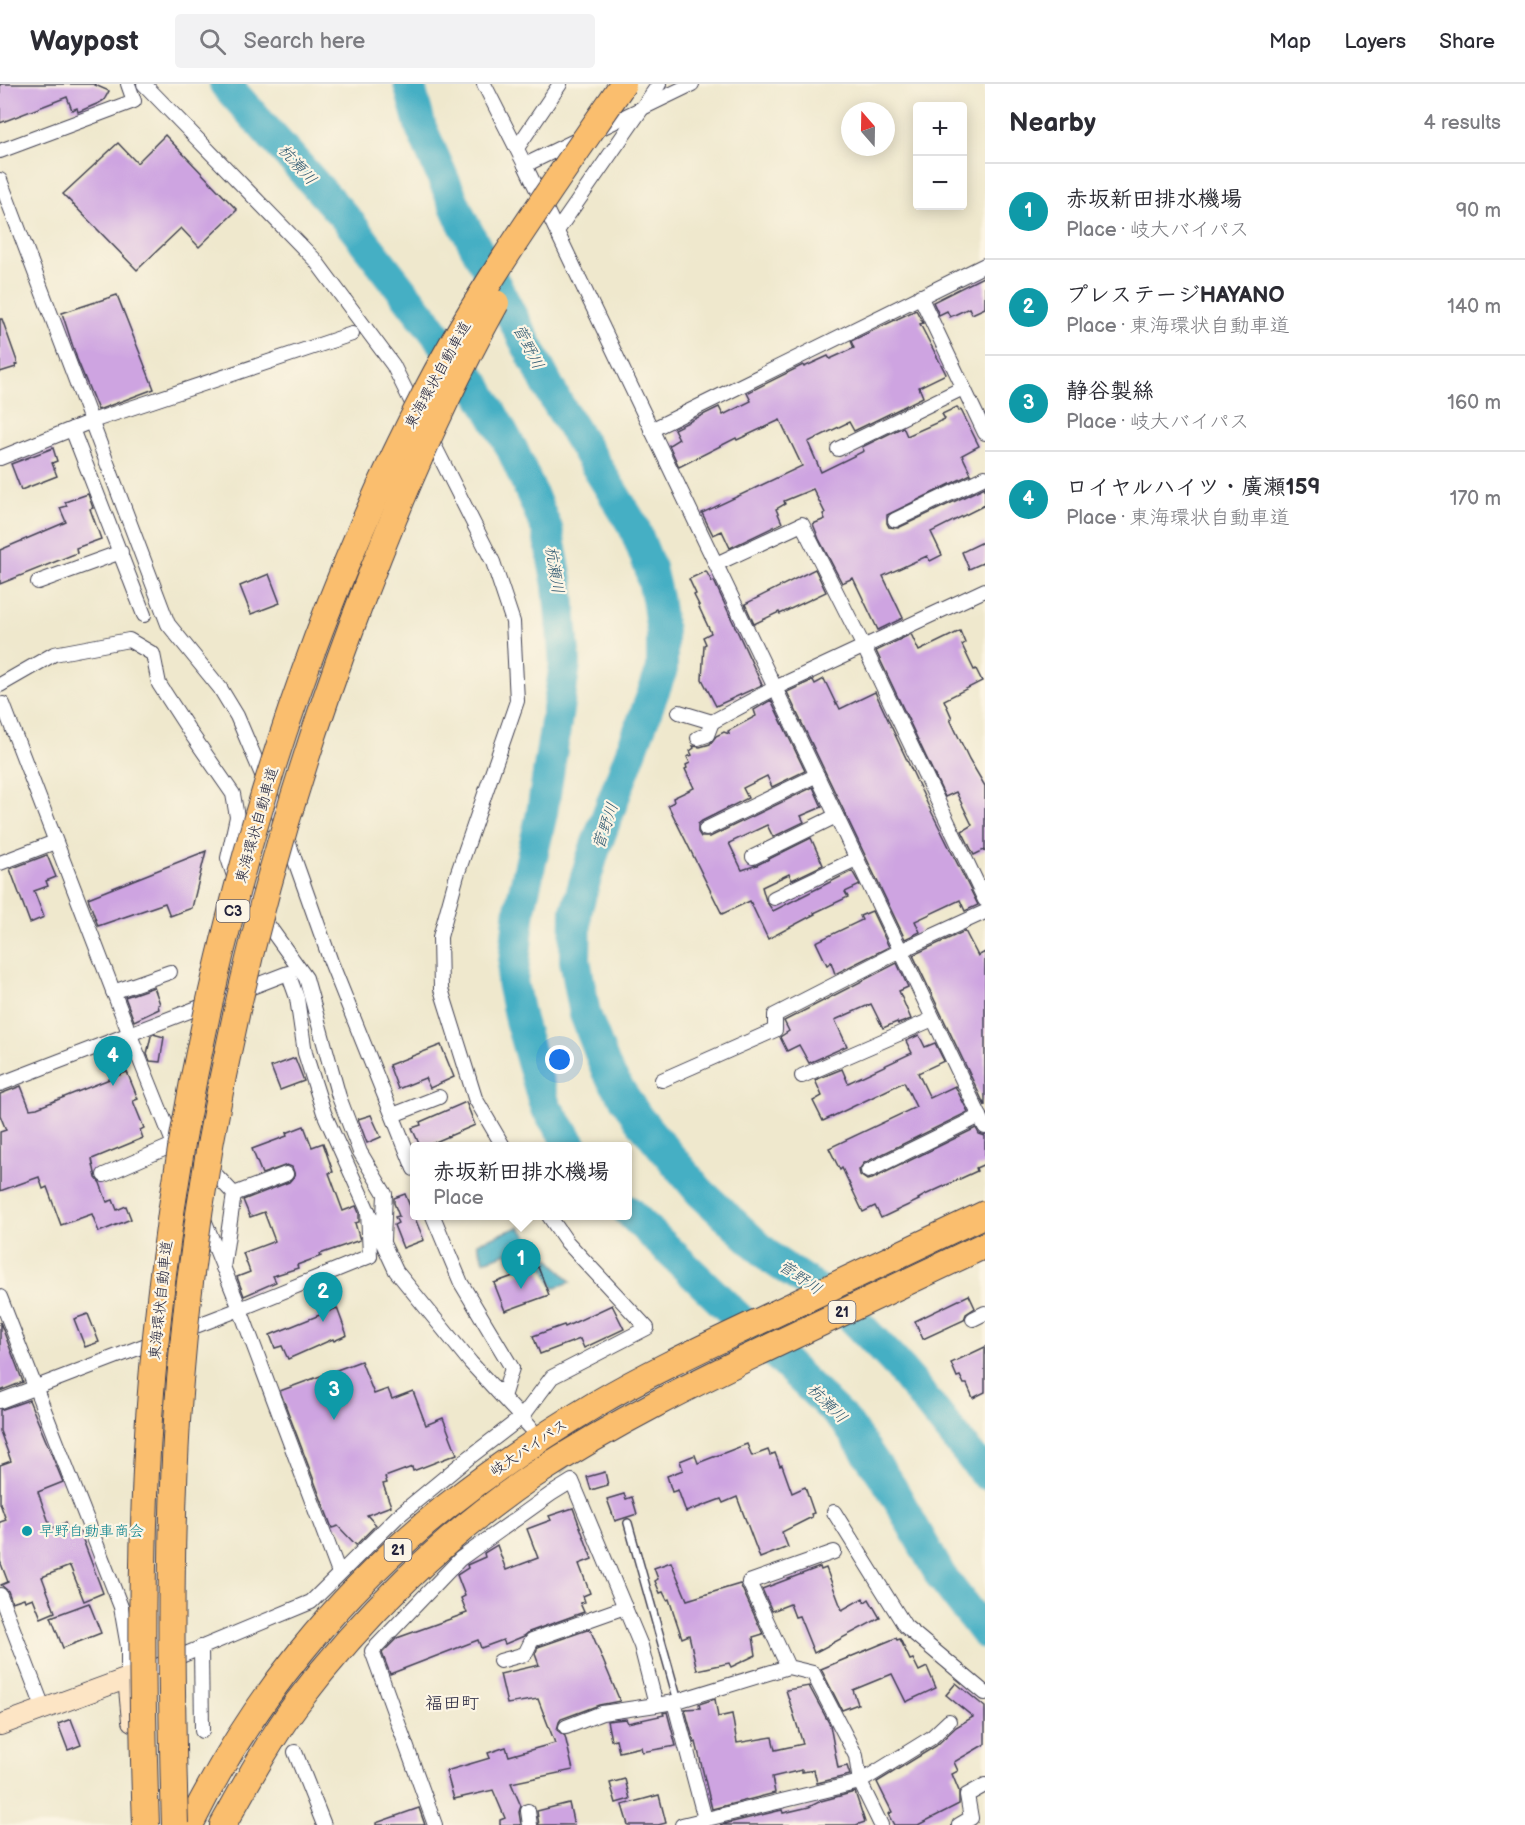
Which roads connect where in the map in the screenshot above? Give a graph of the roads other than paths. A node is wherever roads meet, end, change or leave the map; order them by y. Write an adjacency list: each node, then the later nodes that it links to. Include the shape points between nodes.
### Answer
1 (128, 84): 10 (street, via 134,101)
2 (144, 84): 60 (street, via 315,260 393,365 493,562 513,622 518,701 457,875 440,948 441,989 474,1098)
3 (484, 84): 9 (street)
4 (560, 84): 9 (street)
5 (626, 84): 103 (highway, 東海環状自動車道 / C3, bridge, via 494,306 418,460 328,690 280,841 243,980 212,1132 191,1276 178,1420 171,1694); 104 (highway, 東海環状自動車道 / C3, bridge, via 506,258 429,385 347,558 299,687 254,828 215,981 186,1123 163,1271 149,1419 143,1564)
6 (658, 84): 8 (street)
7 (692, 84): 8 (street)
8 (642, 108): 11 (street); 13 (street)
9 (517, 148): 11 (street)
10 (0, 151)
11 (525, 165): 13 (street)
12 (0, 180): 18 (street)
13 (557, 231): 20 (street)
14 (985, 265): 15 (street)
15 (920, 296): 17 (street); 20 (street)
16 (352, 334): 18 (street)
17 (963, 388): 21 (street); 22 (street)
18 (92, 421): 19 (street); 57 (street, via 168,624 220,688 237,716 277,810 331,962)
19 (72, 429): 23 (street); 26 (street)
20 (651, 430): 27 (street)
21 (985, 433)
22 (838, 449)
23 (0, 458)
24 (985, 477): 25 (street)
25 (895, 520)
26 (121, 552): 28 (street); 30 (street)
27 (716, 564): 31 (street, via 802,524); 33 (street)
28 (38, 582)
29 (985, 590): 31 (street)
30 (144, 615)
31 (864, 647): 33 (street); 46 (street)
32 (0, 685): 71 (street, via 54,654 129,640 153,654 159,684 233,794 237,817 228,858 235,879 306,978 339,1097 360,1152 385,1194)
33 (775, 688): 36 (street); 38 (street)
34 (0, 705): 41 (street, via 3,704)
35 (679, 712): 36 (street)
36 (712, 722): 37 (street, via 707,735)
37 (698, 738)
38 (817, 776): 39 (street); 40 (street)
39 (836, 816): 42 (street); 43 (street)
40 (706, 829)
41 (55, 842): 44 (street); 50 (street)
42 (753, 857)
43 (856, 860): 45 (street); 48 (street)
44 (0, 863)
45 (774, 898)
46 (985, 900)
47 (985, 912): 48 (street)
48 (900, 951): 51 (street); 54 (street, via 775,1016 776,1030)
49 (170, 972): 50 (street)
50 (113, 992): 52 (street)
51 (933, 1019): 53 (street); 59 (street)
52 (130, 1035): 55 (street); 58 (street); 67 (street, via 288,973 297,998 305,1053 324,1113)
53 (801, 1076)
54 (662, 1080)
55 (0, 1084)
56 (439, 1097): 57 (street)
57 (393, 1115): 62 (street)
58 (163, 1119): 61 (street); 66 (street)
59 (982, 1121): 63 (street)
60 (501, 1142)
61 (173, 1145): 65 (street); 73 (street)
62 (410, 1159)
63 (868, 1171)
64 (286, 1174): 66 (street)
65 (104, 1175)
66 (234, 1194): 73 (street)
67 (368, 1211): 71 (street); 75 (street, via 370,1256)
68 (985, 1214): 103 (highway, 岐大バイパス / 21, via 684,1357 598,1403 520,1452 446,1507 378,1568 324,1625 274,1687 230,1751)
69 (435, 1220): 78 (street, via 461,1283 512,1368)
70 (552, 1220): 80 (street, via 567,1242 647,1328 552,1377)
71 (383, 1240): 78 (street, via 396,1271)
72 (985, 1245): 105 (highway, 岐大バイパス / 21, via 700,1380 610,1428 533,1476 465,1527 346,1643 297,1704)
73 (223, 1269): 75 (street)
74 (0, 1297): 76 (street)
75 (240, 1309): 77 (street); 84 (street)
76 (3, 1314): 77 (street)
77 (35, 1388): 79 (street); 90 (street, via 121,1606)
78 (503, 1397): 80 (street)
79 (0, 1401)
80 (526, 1422): 84 (street, via 466,1460 398,1516)
81 (834, 1512): 91 (street, via 905,1626)
82 (628, 1523): 92 (lane)
83 (834, 1551): 89 (street, via 749,1582)
84 (339, 1573): 87 (street, via 311,1602)
85 (0, 1595): 94 (street)
86 (625, 1607): 88 (street, via 532,1640 525,1654); 93 (street, via 641,1646); 107 (street, via 570,1477 460,1559 372,1651)
87 (201, 1647): 90 (street); 98 (street)
88 (500, 1661)
89 (788, 1667): 92 (street); 100 (street, via 813,1672 856,1756)
90 (128, 1678): 94 (street); 103 (street, via 132,1724 146,1764)
91 (985, 1693)
92 (676, 1701): 93 (street); 102 (street)
93 (656, 1705): 97 (street, via 602,1713)
94 (44, 1710): 96 (street)
95 (949, 1721): 100 (street, via 931,1738)
96 (0, 1725)
97 (566, 1726)
98 (202, 1731)
99 (295, 1752): 106 (street)
100 (860, 1782): 102 (street); 109 (street)
101 (985, 1785): 110 (street, via 967,1795 971,1818)
102 (705, 1819): 108 (street)
103 (188, 1824)
104 (146, 1825)
105 (223, 1825)
106 (324, 1825)
107 (435, 1825)
108 (681, 1825)
109 (881, 1825)
110 (959, 1825)

